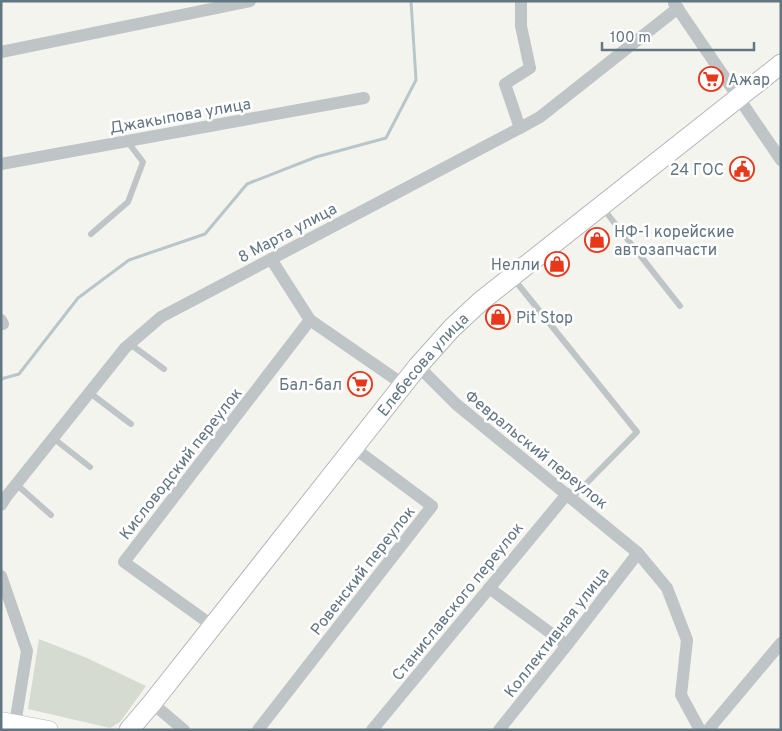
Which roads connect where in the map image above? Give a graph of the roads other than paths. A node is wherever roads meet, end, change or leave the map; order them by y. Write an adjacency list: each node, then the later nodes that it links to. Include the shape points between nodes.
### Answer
1 (250, 1): 4 (street)
2 (521, 1): 8 (street, via 521,26 530,68 505,84)
3 (675, 5): 6 (street); 8 (street, 8 Марта улица, via 540,117)
4 (1, 52)
5 (781, 64): 6 (main road, Елебесова улица)
6 (739, 97): 10 (street); 12 (main road, Елебесова улица)
7 (364, 98): 9 (street, Джакыпова улица)
8 (520, 128): 14 (street, 8 Марта улица)
9 (127, 141): 11 (street, Джакыпова улица); 13 (lane, via 143,162 128,202)
10 (781, 160)
11 (1, 164)
12 (602, 206): 15 (main road, Елебесова улица); 16 (lane)
13 (91, 234)
14 (271, 259): 17 (street); 18 (street, 8 Марта улица, via 161,317)
15 (512, 277): 19 (main road, Елебесова улица, via 452,328); 28 (lane, via 637,432)
16 (680, 306)
17 (310, 320): 21 (street); 34 (street, Кисловодский переулок, via 124,562)
18 (130, 344): 20 (lane); 22 (street, 8 Марта улица)
19 (418, 366): 21 (main road, Елебесова улица); 28 (street, Февральский переулок, via 456,404)
20 (164, 369)
21 (404, 385): 25 (main road, Елебесова улица)
22 (90, 393): 23 (lane); 24 (street, 8 Марта улица)
23 (130, 424)
24 (53, 438): 26 (lane); 27 (street, 8 Марта улица)
25 (354, 448): 34 (main road, Елебесова улица); 42 (street, Ровенский переулок, via 432,506)
26 (90, 467)
27 (16, 484): 29 (street, 8 Марта улица); 30 (lane)
28 (569, 496): 31 (street, Февральский переулок); 33 (street, Станиславского переулок)
29 (1, 505)
30 (52, 515)
31 (638, 553): 36 (street, Коллективная улица); 45 (street, Февральский переулок, via 667,588 687,640 681,695)
32 (1, 576): 38 (street, via 27,651)
33 (489, 588): 36 (street); 43 (street, Станиславского переулок)
34 (213, 626): 37 (main road, Елебесова улица)
35 (781, 643): 46 (street)
36 (567, 646): 44 (street, Коллективная улица)
37 (152, 703): 40 (main road, Елебесова улица); 41 (street)
38 (10, 725): 39 (main road)
39 (49, 730)
40 (129, 730)
41 (184, 730)
42 (258, 730)
43 (372, 730)
44 (499, 730)
45 (700, 730)
46 (708, 730)

